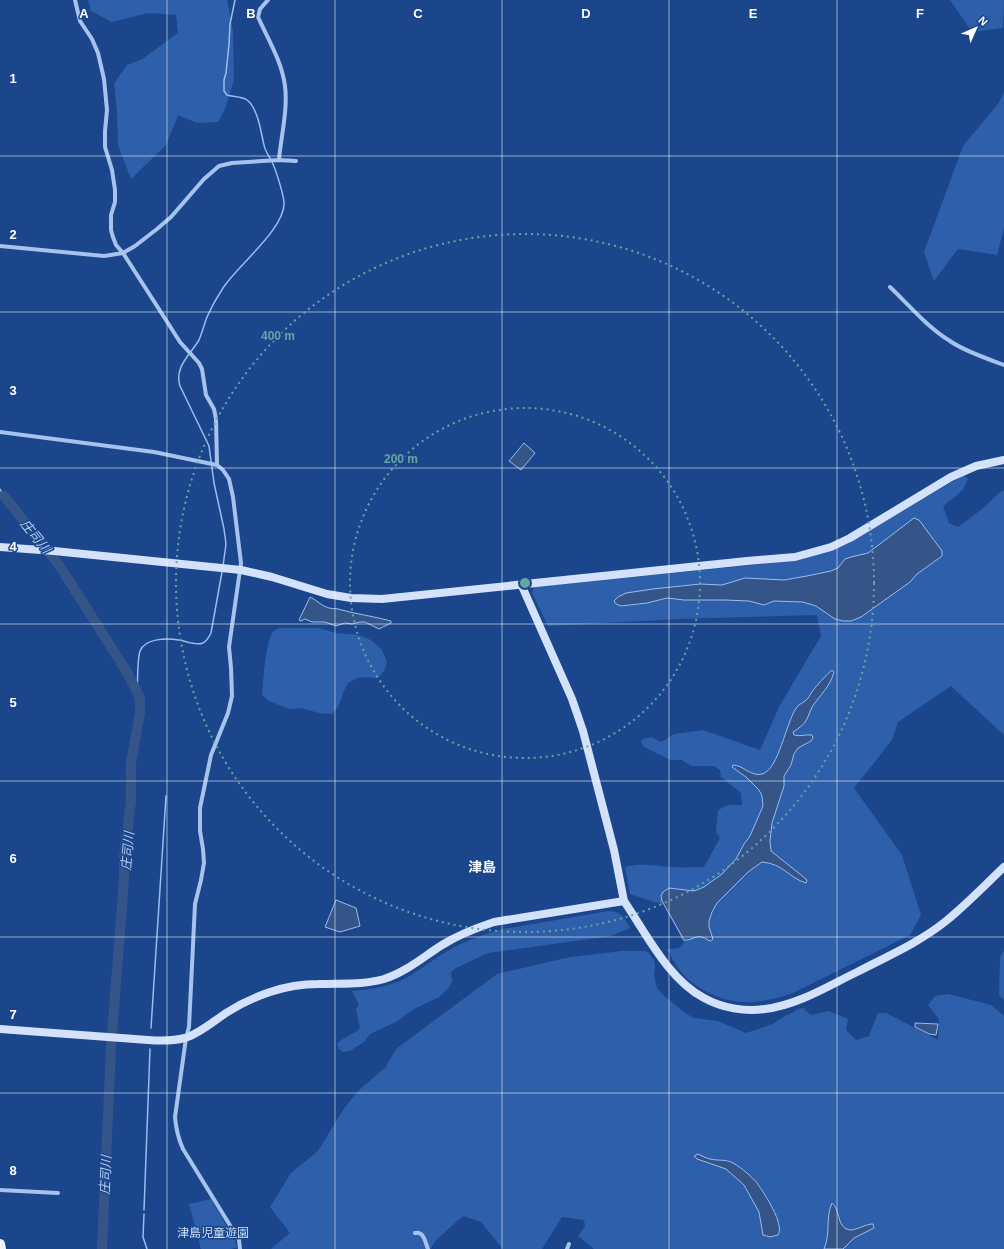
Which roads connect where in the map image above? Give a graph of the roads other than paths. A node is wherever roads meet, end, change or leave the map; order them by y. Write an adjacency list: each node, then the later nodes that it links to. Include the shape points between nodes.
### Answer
1 (75, 0): 6 (street, via 80,21 98,53 104,79 107,110 105,147 115,190 111,215 112,230 116,245)
2 (268, 0): 3 (street, via 260,9 258,17 278,61 285,85 286,103)
3 (279, 160): 4 (street); 6 (street, via 219,166 157,230)
4 (296, 161)
5 (0, 246): 6 (street, via 104,256)
6 (123, 253): 11 (street, via 180,342 202,369 206,395 216,419)
7 (890, 287): 8 (street, via 950,342)
8 (1004, 365)
9 (0, 432): 11 (street, via 154,452)
10 (1004, 460): 14 (street, via 976,466 957,474 850,538 831,547 795,557)
11 (217, 465): 13 (street, via 229,479)
12 (0, 547): 13 (street)
13 (241, 570): 14 (street, via 351,598 382,599); 18 (street, via 229,647 232,696 211,755 200,808 204,863 195,904)
14 (521, 584): 16 (street, via 584,731)
15 (1004, 867): 16 (street, via 946,921 913,944 787,1005 764,1010 726,1007 704,998 684,985 668,967)
16 (625, 903): 18 (street, via 494,922 477,927 442,945 407,969 384,979 361,983 308,985 270,992 227,1012)
17 (0, 1029): 18 (street, via 163,1041)
18 (186, 1038): 24 (street, via 175,1118 178,1139 239,1240)
19 (0, 1190): 20 (street)
20 (58, 1193)
21 (415, 1233): 25 (street, via 422,1234)
22 (0, 1244): 23 (main road)
23 (1, 1249)
24 (240, 1249)
25 (428, 1249)

